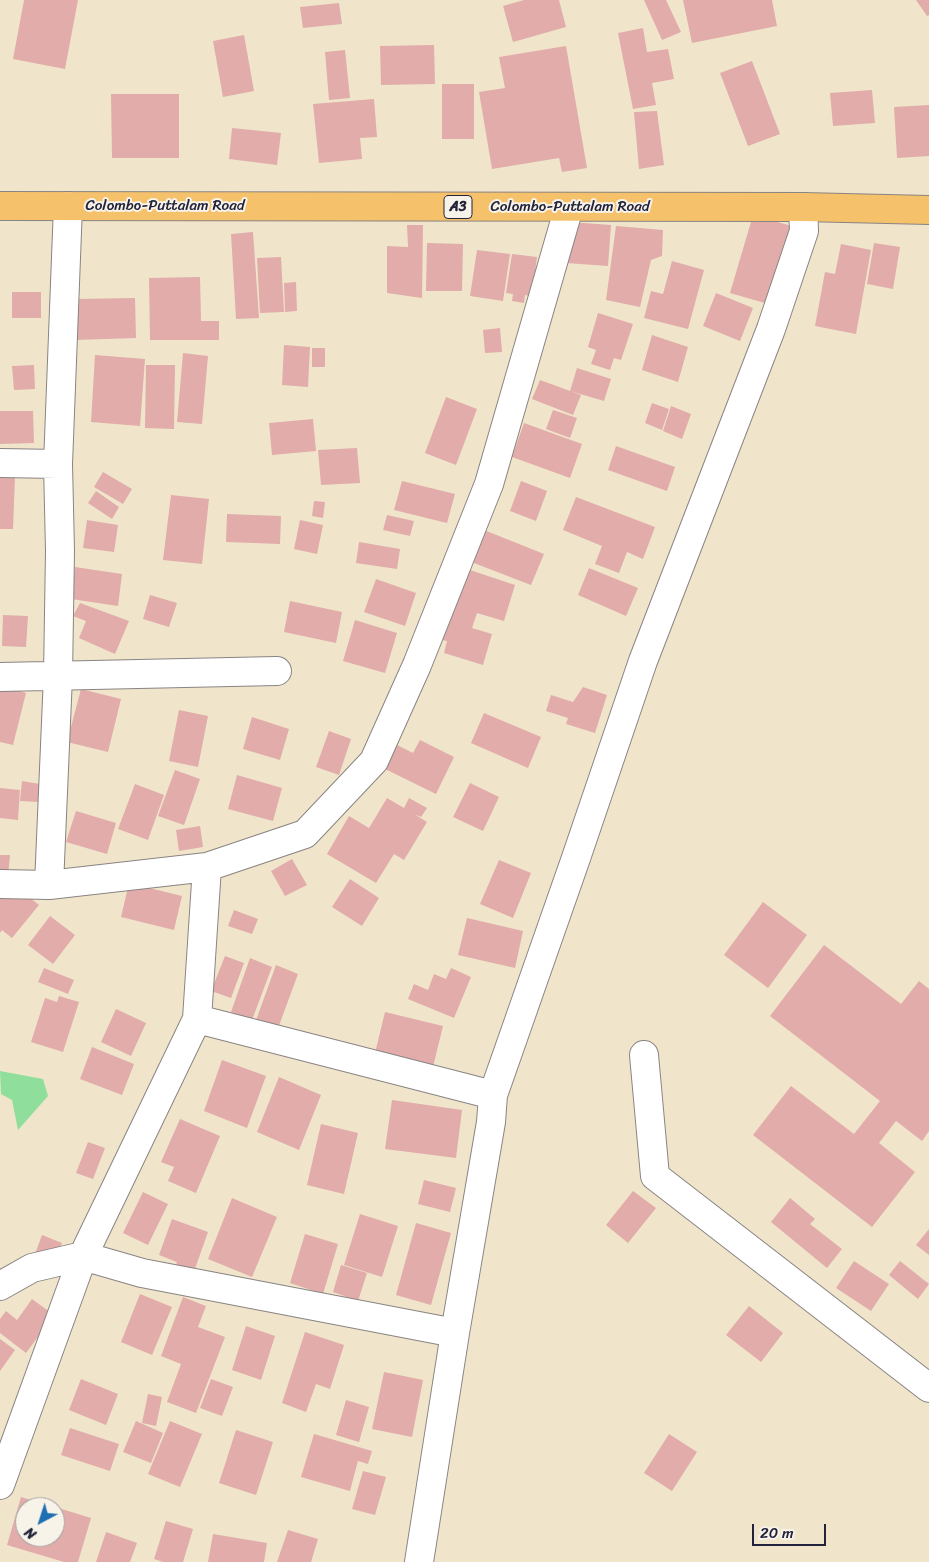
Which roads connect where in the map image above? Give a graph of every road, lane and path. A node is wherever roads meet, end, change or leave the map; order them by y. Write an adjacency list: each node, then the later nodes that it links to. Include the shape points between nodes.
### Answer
1 (0, 206): 2 (highway, Colombo-Puttalam Road / A3)
2 (68, 206): 3 (highway, Colombo-Puttalam Road / A3); 7 (street)
3 (569, 207): 4 (highway, Colombo-Puttalam Road / A3); 11 (street, via 489,484 417,665 374,761 305,834)
4 (803, 208): 5 (highway, Colombo-Puttalam Road / A3); 16 (street, via 804,231 771,329 643,661)
5 (929, 210)
6 (0, 462): 7 (street)
7 (58, 464): 9 (street)
8 (278, 671): 9 (street)
9 (58, 676): 10 (street); 13 (street)
10 (0, 677)
11 (207, 868): 13 (street); 14 (street)
12 (0, 884): 13 (street)
13 (49, 885)
14 (198, 1019): 16 (street); 17 (street)
15 (644, 1055): 20 (street, via 655,1176)
16 (493, 1095): 19 (street)
17 (83, 1256): 18 (street, via 32,1268); 19 (street, via 142,1273); 21 (street)
18 (0, 1286)
19 (455, 1334): 22 (street)
20 (929, 1388)
21 (0, 1485)
22 (419, 1562)

